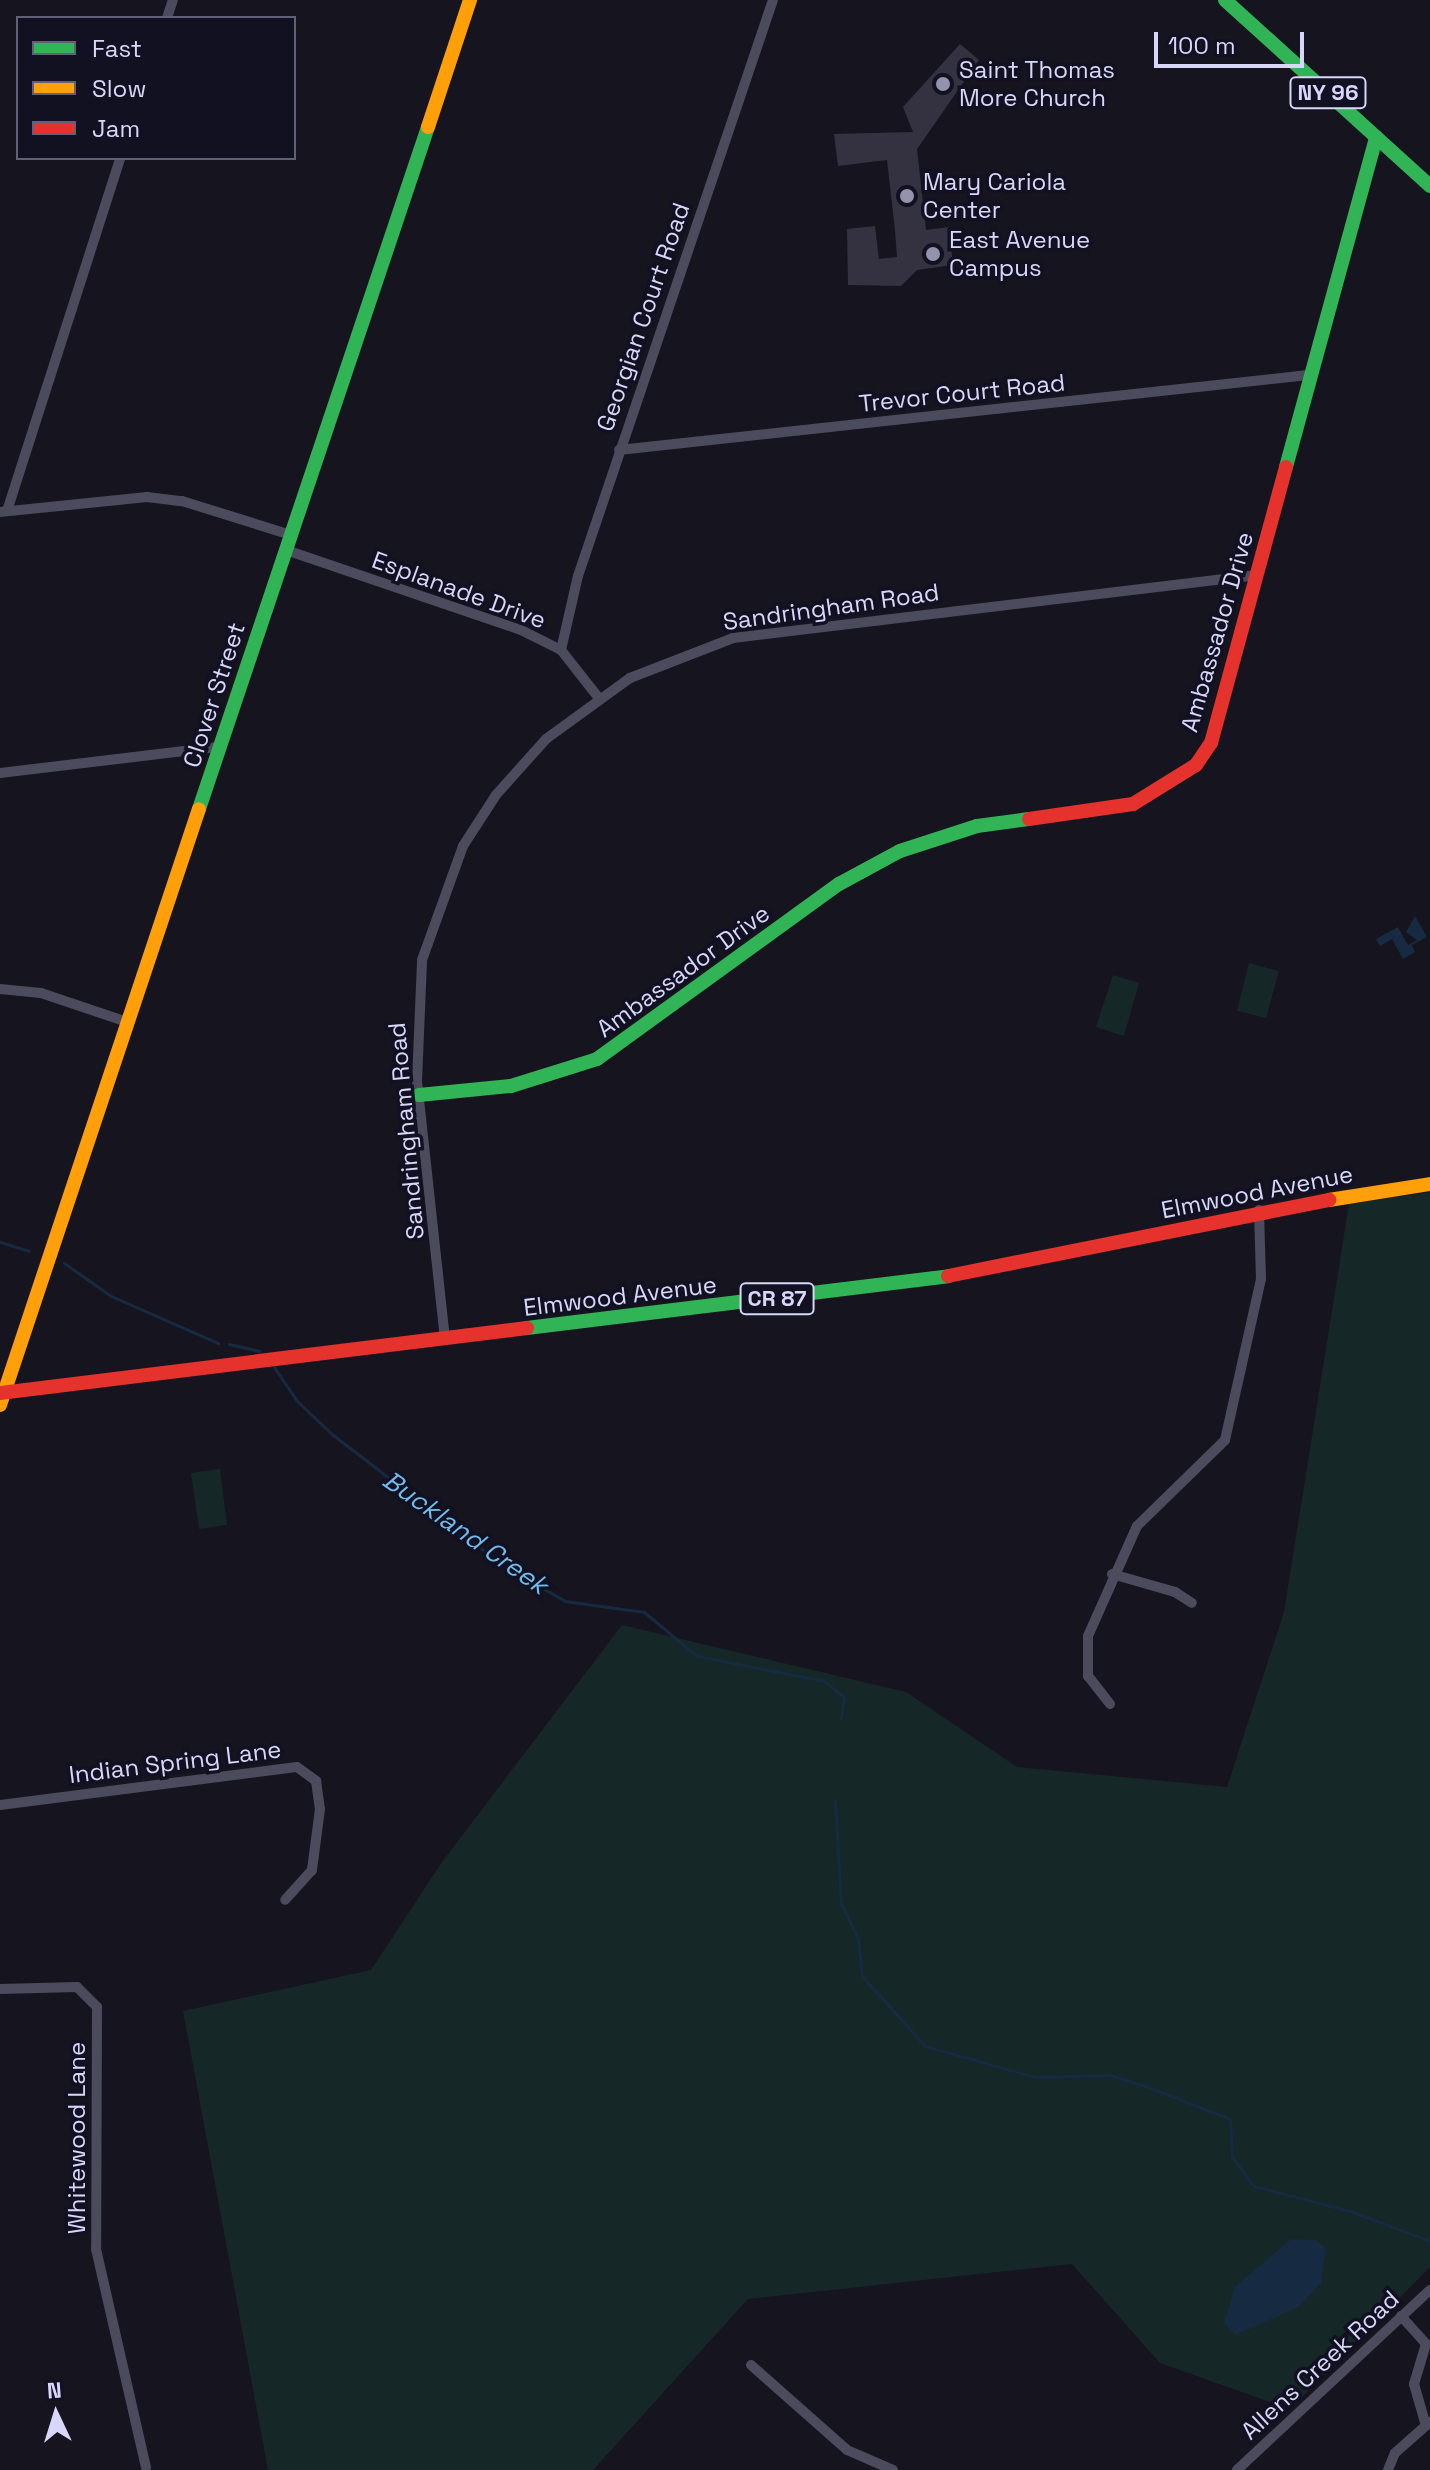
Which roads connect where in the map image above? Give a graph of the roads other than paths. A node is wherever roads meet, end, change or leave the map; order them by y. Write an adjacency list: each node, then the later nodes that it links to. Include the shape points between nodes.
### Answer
1 (470, 0): 10 (main road, Clover Street)
2 (773, 0): 8 (street, Georgian Court Road)
3 (1225, 0): 4 (main road, NY 96)
4 (1376, 137): 6 (main road, NY 96); 7 (main road, Ambassador Drive)
5 (119, 160): 9 (street)
6 (1430, 186)
7 (1308, 375): 8 (street, Trevor Court Road); 12 (main road, Ambassador Drive)
8 (619, 450): 13 (street, Georgian Court Road, via 578,576)
9 (4, 512): 10 (street, via 147,497)
10 (291, 535): 11 (main road, Clover Street)
11 (286, 550): 13 (street, Esplanade Drive, via 521,630); 15 (main road, Clover Street)
12 (1257, 575): 14 (street, Sandringham Road, via 772,630 691,650); 19 (main road, Ambassador Drive, via 1211,743 1196,765 1166,788 1120,808 997,823 917,844 839,884 605,1055 511,1086)
13 (561, 650): 14 (street, Esplanade Drive)
14 (598, 697): 19 (street, Sandringham Road, via 513,773 449,873 419,980)
15 (219, 747): 16 (street); 18 (main road, Clover Street)
16 (0, 773)
17 (0, 989): 18 (street, via 41,993)
18 (127, 1022): 23 (main road, Clover Street)
19 (419, 1095): 22 (street, Sandringham Road)
20 (1430, 1184): 21 (main road, Elmwood Avenue / CR 87)
21 (1259, 1210): 22 (main road, Elmwood Avenue / CR 87, via 989,1271); 24 (street, via 1264,1257 1225,1440 1149,1512)
22 (445, 1339): 23 (main road, Elmwood Avenue / CR 87)
23 (1, 1397)
24 (1112, 1574): 25 (street, via 1149,1589 1175,1592); 26 (street, via 1085,1655 1092,1685)
25 (1192, 1603)
26 (1110, 1704)
27 (0, 1805): 28 (street, Indian Spring Lane, via 297,1767 316,1781 320,1809 312,1870)
28 (285, 1900)
29 (0, 1989): 34 (street, Whitewood Lane, via 77,1987 97,2007 96,2249)
30 (1430, 2290): 31 (street, Allens Creek Road)
31 (1401, 2316): 33 (street, via 1426,2344 1414,2384); 36 (street, Allens Creek Road)
32 (751, 2365): 35 (street, via 840,2445)
33 (1428, 2422): 37 (street)
34 (146, 2467)
35 (893, 2470)
36 (1237, 2470)
37 (1388, 2470)

